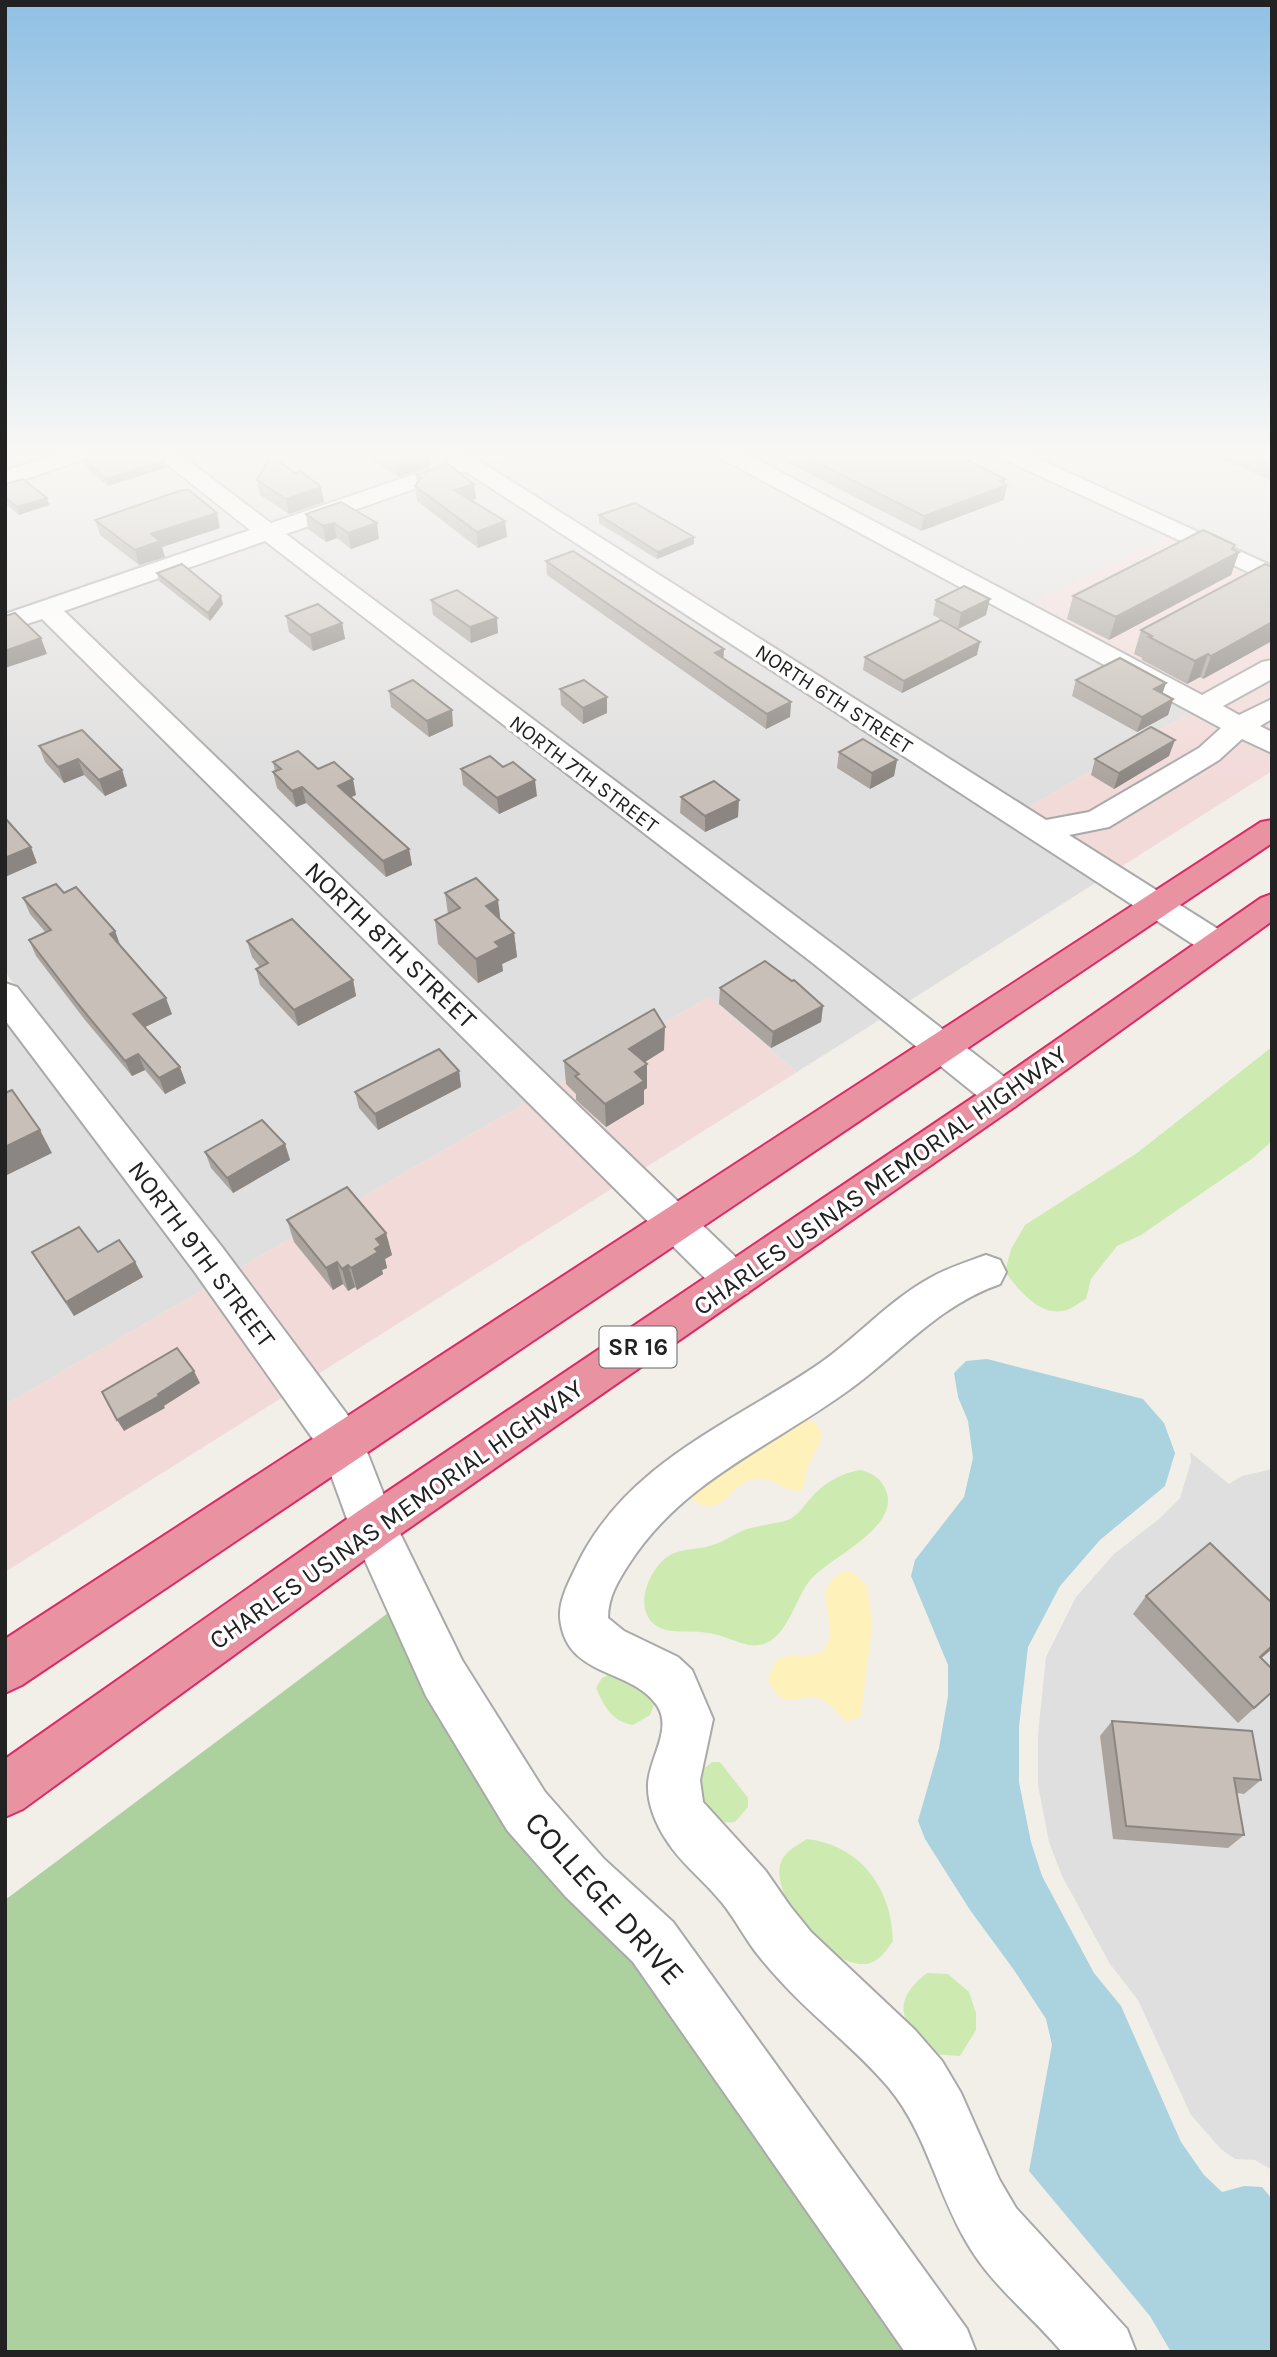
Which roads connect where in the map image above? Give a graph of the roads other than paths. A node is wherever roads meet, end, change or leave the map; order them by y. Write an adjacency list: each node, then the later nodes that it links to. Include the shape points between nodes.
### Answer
1 (178, 563): 8 (street)
2 (311, 563): 22 (street, NORTH 7TH STREET)
3 (623, 563): 17 (street, NORTH 6TH STREET)
4 (935, 563): 11 (street)
5 (1245, 563): 6 (street)
6 (1267, 573): 7 (street)
7 (1238, 584)
8 (47, 609): 9 (street); 24 (street, NORTH 8TH STREET)
9 (5, 623)
10 (1130, 642): 11 (street)
11 (1107, 655): 13 (street)
12 (1272, 668): 13 (street)
13 (1214, 700): 14 (street)
14 (1258, 715): 15 (street); 17 (street, via 1209,754 1097,820)
15 (1272, 744)
16 (1272, 829): 18 (highway)
17 (1039, 831): 18 (street, NORTH 6TH STREET)
18 (1155, 904): 20 (street, NORTH 6TH STREET); 22 (highway)
19 (1272, 905): 20 (highway, CHARLES USINAS MEMORIAL HIGHWAY / SR 16)
20 (1217, 944): 23 (highway, CHARLES USINAS MEMORIAL HIGHWAY / SR 16)
21 (5, 995): 27 (street, NORTH 9TH STREET, via 208,1259)
22 (940, 1048): 23 (street, NORTH 7TH STREET); 24 (highway)
23 (1003, 1096): 26 (highway, CHARLES USINAS MEMORIAL HIGHWAY / SR 16)
24 (675, 1226): 26 (street, NORTH 8TH STREET); 27 (highway)
25 (986, 1272): 32 (street, via 967,1277 923,1303 831,1379 700,1458 674,1479 613,1545 591,1585 584,1619 596,1641 672,1683 688,1715 688,1729 674,1767 672,1790 679,1811 807,1968 861,2016 924,2084 986,2217 1029,2274)
26 (734, 1281): 28 (highway, CHARLES USINAS MEMORIAL HIGHWAY / SR 16)
27 (342, 1443): 28 (street, NORTH 9TH STREET); 29 (highway)
28 (373, 1527): 30 (highway, CHARLES USINAS MEMORIAL HIGHWAY / SR 16); 31 (street, COLLEGE DRIVE, via 444,1678 526,1811 585,1878 653,1942)
29 (5, 1668)
30 (5, 1791)
31 (944, 2352)
32 (1104, 2352)

